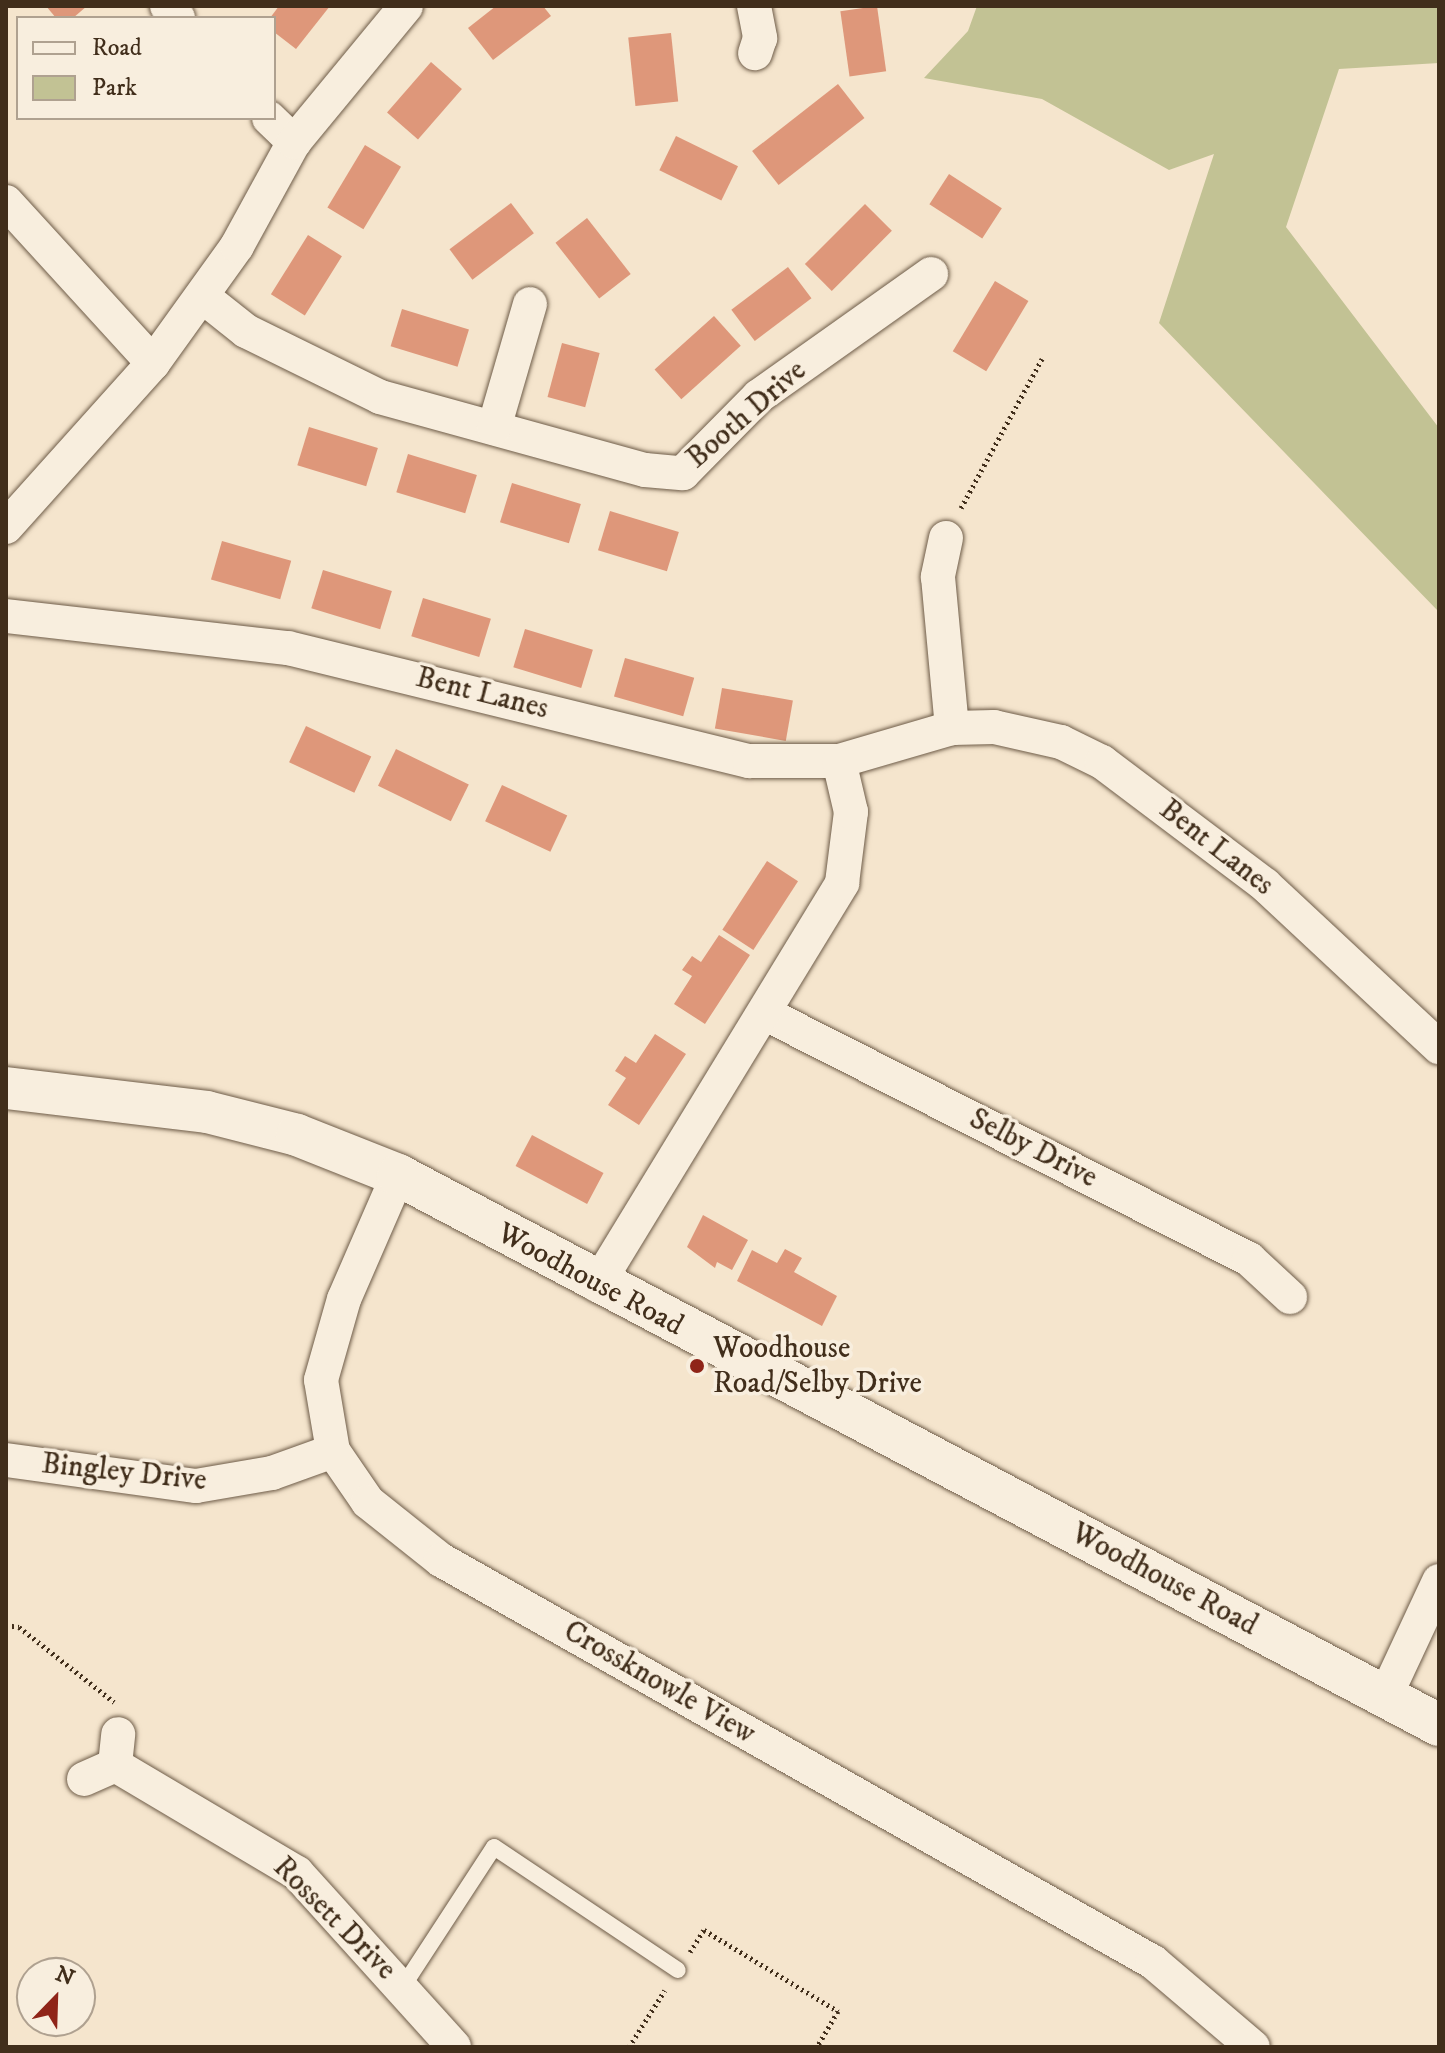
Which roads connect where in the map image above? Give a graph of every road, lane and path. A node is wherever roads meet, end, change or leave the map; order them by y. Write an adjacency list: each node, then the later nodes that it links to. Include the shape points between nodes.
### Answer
1 (406, 6): 5 (street)
2 (754, 6): 3 (street)
3 (755, 53)
4 (271, 120): 5 (street)
5 (294, 142): 8 (street)
6 (6, 202): 11 (street)
7 (931, 274): 12 (street, Booth Drive, via 759,396 683,473 645,470)
8 (202, 296): 11 (street); 12 (street, Booth Drive, via 315,370 380,397)
9 (530, 304): 12 (street)
10 (1042, 359): 14 (path)
11 (153, 363): 13 (street)
12 (494, 428)
13 (6, 527)
14 (946, 538): 16 (street, via 938,577)
15 (6, 616): 17 (street, Bent Lanes, via 288,648 685,749 749,761)
16 (952, 728): 17 (street, Bent Lanes); 19 (street, Bent Lanes, via 1026,731 1102,762 1265,885)
17 (839, 761): 18 (street, via 851,812 842,883)
18 (766, 1014): 22 (street); 23 (street, Selby Drive, via 1249,1259)
19 (1439, 1047)
20 (6, 1088): 21 (street, Woodhouse Road, via 207,1112 297,1135)
21 (398, 1175): 22 (street, Woodhouse Road); 24 (street, Crossknowle View, via 326,1351 320,1399)
22 (597, 1285): 28 (street, Woodhouse Road)
23 (1290, 1297)
24 (333, 1451): 25 (street, Bingley Drive, via 272,1473 196,1486); 37 (street, Crossknowle View, via 368,1502 441,1560 1153,1962)
25 (6, 1460)
26 (1439, 1581): 28 (street)
27 (6, 1625): 30 (path, via 19,1627 123,1709)
28 (1385, 1697): 29 (street, Woodhouse Road)
29 (1439, 1725)
30 (116, 1749): 31 (street); 33 (street, Rossett Drive, via 279,1858)
31 (84, 1779)
32 (678, 1970): 33 (lane, via 494,1847); 35 (path); 36 (path, via 704,1930 838,2011)
33 (402, 1988): 34 (street, Rossett Drive)
34 (437, 2040)
35 (629, 2047)
36 (817, 2047)
37 (1253, 2047)

